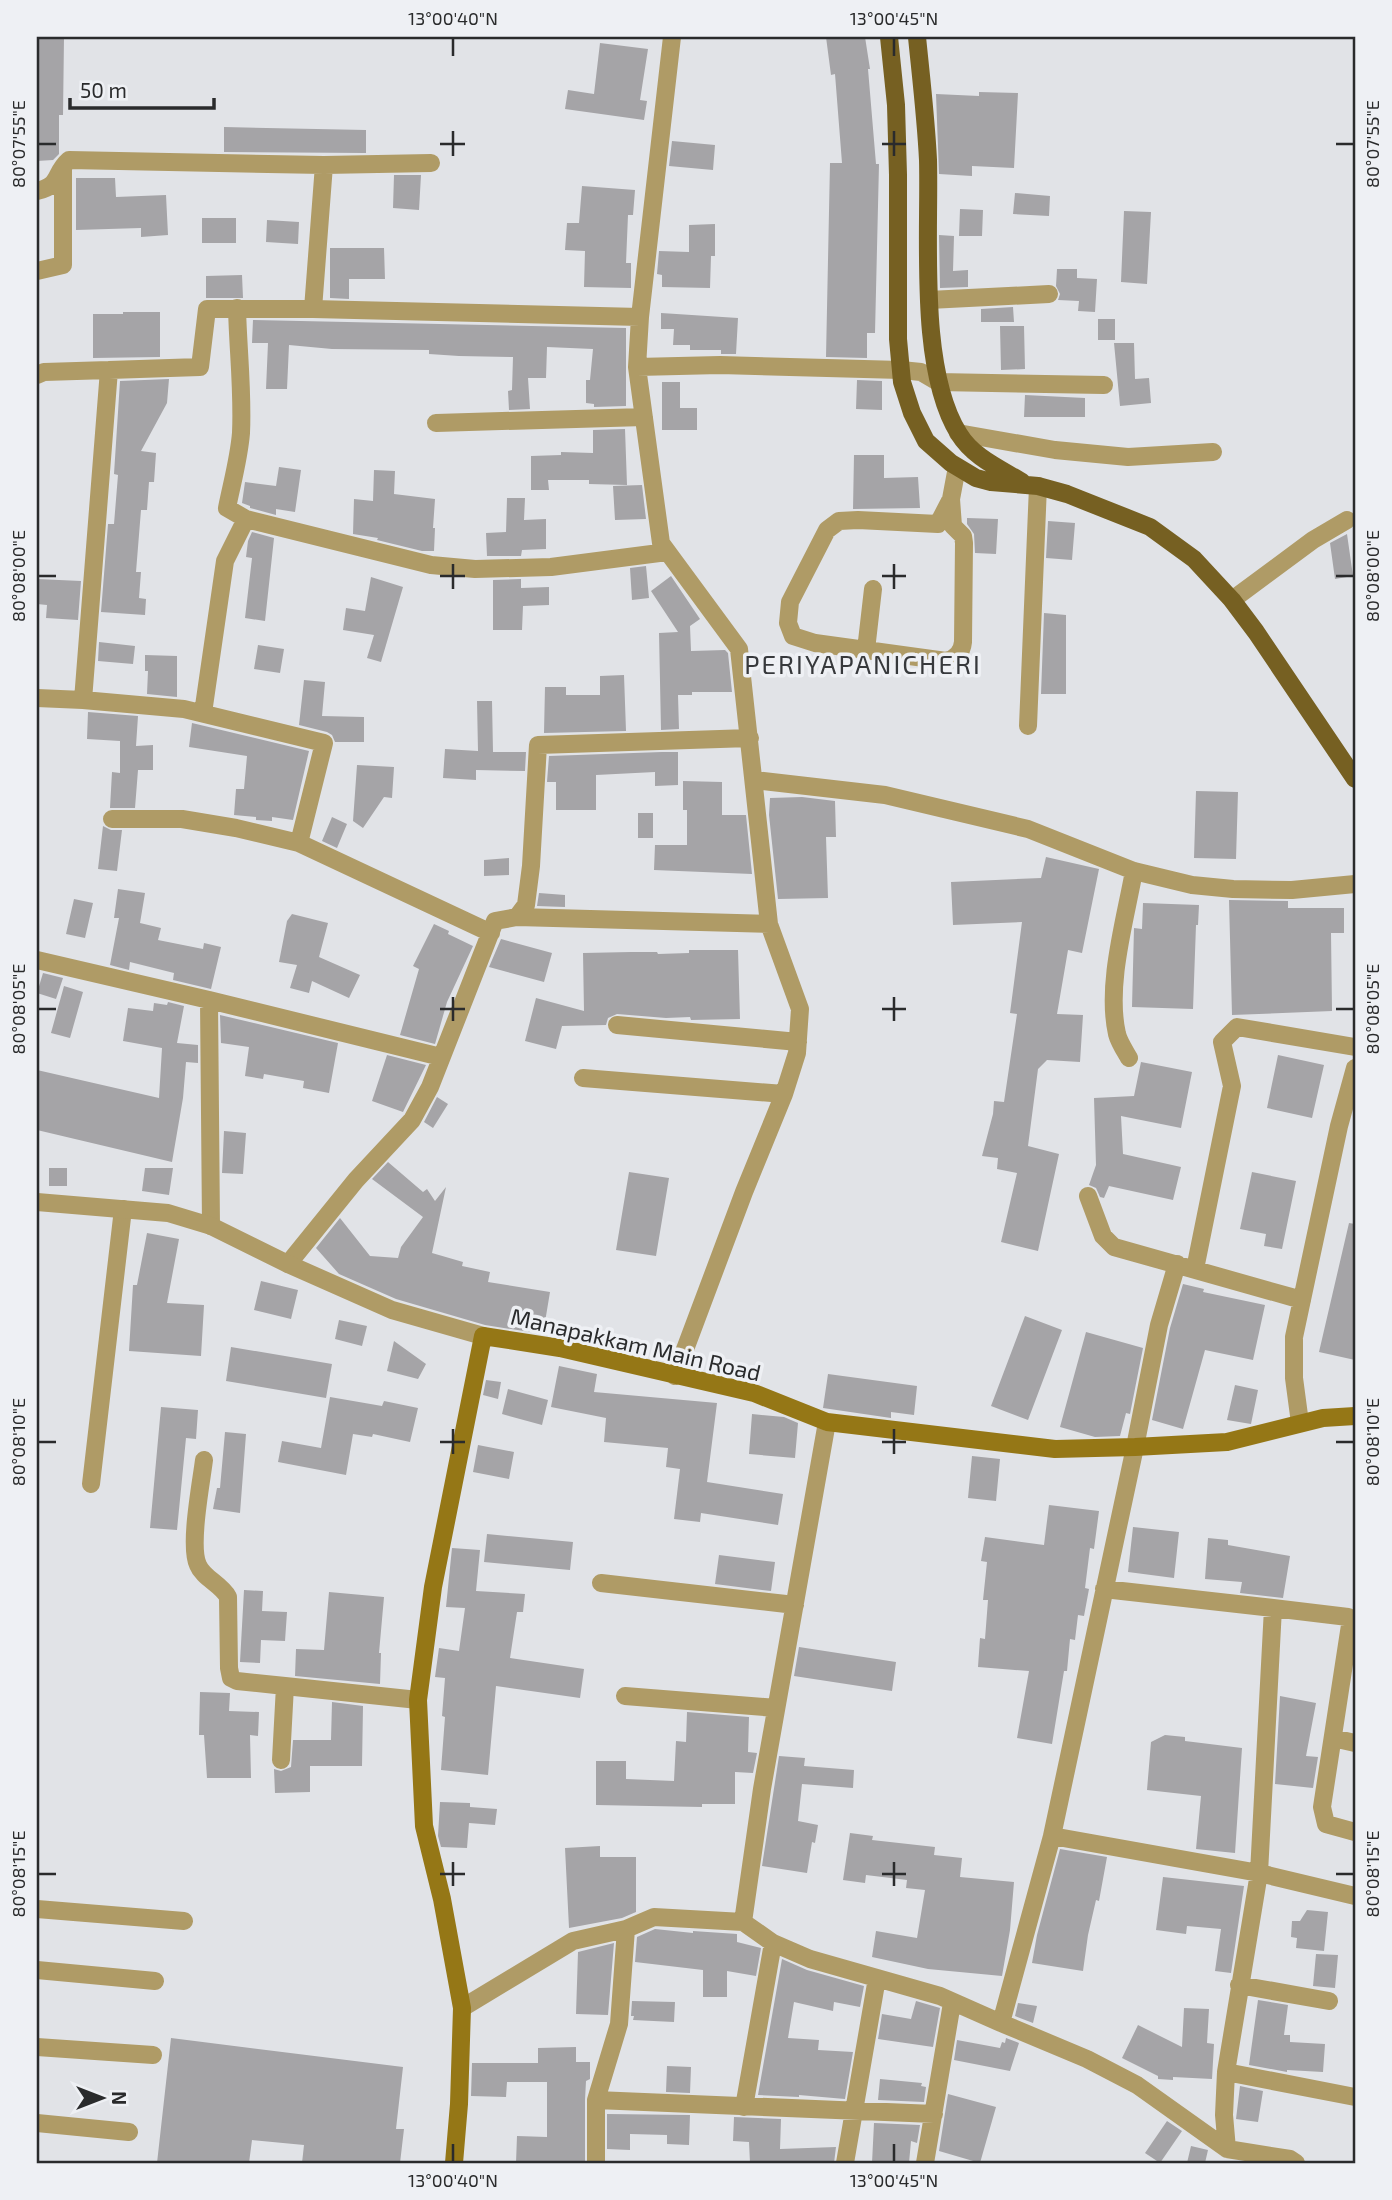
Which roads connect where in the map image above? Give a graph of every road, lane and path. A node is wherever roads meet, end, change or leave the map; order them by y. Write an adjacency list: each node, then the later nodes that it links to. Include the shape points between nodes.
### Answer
1 (672, 37): 13 (street)
2 (889, 37): 16 (main road, via 897,128)
3 (917, 37): 10 (main road, via 928,157)
4 (431, 163): 5 (street)
5 (324, 165): 6 (street, via 69,160); 12 (street)
6 (63, 166): 7 (street, via 55,184); 8 (street, via 64,265)
7 (37, 191)
8 (37, 271)
9 (1048, 294): 10 (street)
10 (929, 300): 18 (main road)
11 (237, 308): 12 (street); 15 (street, via 207,309 200,367); 26 (street, via 241,437 227,508)
12 (313, 309): 13 (street)
13 (640, 317): 14 (street)
14 (637, 367): 16 (street); 20 (street)
15 (109, 370): 17 (street); 34 (street)
16 (901, 370): 18 (street, via 921,372); 24 (main road, via 912,413 926,441)
17 (37, 374)
18 (938, 382): 19 (street); 22 (main road)
19 (1104, 385)
20 (644, 417): 21 (street); 29 (street, via 661,543)
21 (436, 423)
22 (958, 433): 23 (street, via 1128,457); 25 (main road, via 988,463)
23 (1213, 452)
24 (957, 467): 25 (main road, via 991,482); 28 (street)
25 (1033, 485): 31 (main road, via 1150,527 1194,559); 36 (street)
26 (246, 519): 29 (street, via 431,565 475,569 551,567); 35 (street, via 225,561)
27 (1347, 520): 31 (street)
28 (947, 522): 32 (street, via 963,536 961,651 946,661); 32 (street, via 839,521 827,530 790,602 789,630 807,641)
29 (667, 552): 37 (street, via 739,649)
30 (873, 589): 32 (street)
31 (1232, 600): 38 (main road)
32 (866, 650)
33 (37, 698): 34 (street)
34 (83, 701): 35 (street)
35 (203, 713): 41 (street, via 324,743)
36 (1028, 726)
37 (750, 738): 39 (street); 44 (street, via 538,745 531,866 526,905)
38 (1355, 779)
39 (754, 780): 42 (street, via 885,795 1028,830); 45 (street)
40 (112, 820): 41 (street, via 182,819)
41 (299, 844): 46 (street)
42 (1134, 872): 43 (street, via 1233,889); 53 (street, via 1114,1008 1117,1037)
43 (1355, 884)
44 (517, 917): 45 (street); 46 (street, via 495,921)
45 (769, 923): 50 (street, via 800,1009)
46 (491, 933): 52 (street)
47 (37, 961): 48 (street)
48 (209, 1000): 52 (street); 60 (street)
49 (617, 1025): 50 (street)
50 (797, 1042): 56 (street)
51 (1355, 1046): 62 (street, via 1237,1027 1222,1042 1232,1086)
52 (442, 1057): 61 (street, via 412,1120)
53 (1129, 1058)
54 (1355, 1068): 63 (street)
55 (583, 1078): 56 (street)
56 (784, 1094): 65 (street)
57 (1088, 1196): 62 (street, via 1103,1236 1114,1247)
58 (37, 1202): 59 (street)
59 (123, 1209): 60 (street, via 168,1213); 71 (street)
60 (211, 1226): 61 (street)
61 (288, 1264): 64 (street, via 392,1310)
62 (1186, 1266): 63 (street); 69 (street, via 1159,1325)
63 (1302, 1300): 68 (street, via 1294,1338)
64 (483, 1336): 65 (main road, Manapakkam Main Road, via 560,1348); 78 (main road, Manapakkam Main Road, via 433,1587)
65 (675, 1376): 67 (main road, Manapakkam Main Road, via 754,1393)
66 (1355, 1416): 68 (main road, Manapakkam Main Road)
67 (827, 1422): 69 (main road, Manapakkam Main Road, via 1055,1449); 74 (street)
68 (1300, 1423): 69 (main road, Manapakkam Main Road, via 1227,1442)
69 (1135, 1447): 73 (street)
70 (204, 1460): 76 (street, via 194,1544 197,1564 228,1597 231,1678)
71 (91, 1484)
72 (601, 1583): 74 (street)
73 (1104, 1588): 75 (street); 84 (street)
74 (795, 1605): 79 (street)
75 (1273, 1608): 80 (street, via 1348,1617); 85 (street)
76 (285, 1686): 78 (street); 82 (street)
77 (625, 1696): 79 (street)
78 (418, 1700): 98 (main road, Manapakkam Main Road, via 424,1826)
79 (776, 1707): 89 (street)
80 (1333, 1738): 81 (street); 83 (street, via 1323,1817 1326,1824)
81 (1355, 1742)
82 (281, 1759)
83 (1355, 1832)
84 (1052, 1836): 85 (street); 99 (street)
85 (1259, 1873): 86 (street); 95 (street)
86 (1355, 1896)
87 (37, 1909): 88 (street)
88 (184, 1921)
89 (743, 1922): 90 (street, via 654,1917); 91 (street)
90 (626, 1929): 98 (street, via 573,1941); 104 (street, via 619,2024)
91 (773, 1943): 93 (street); 105 (street)
92 (37, 1970): 94 (street)
93 (877, 1978): 97 (street); 106 (street)
94 (155, 1981)
95 (1239, 1985): 96 (street); 102 (street)
96 (1329, 2001)
97 (952, 2003): 99 (street); 107 (street)
98 (462, 2008): 111 (main road, Manapakkam Main Road)
99 (1000, 2023): 110 (street, via 1138,2085)
100 (37, 2047): 101 (street)
101 (153, 2054)
102 (1226, 2072): 103 (street); 110 (street)
103 (1355, 2097)
104 (596, 2100): 105 (street); 112 (street)
105 (744, 2106): 106 (street)
106 (854, 2111): 107 (street); 113 (street)
107 (933, 2114): 114 (street)
108 (37, 2123): 109 (street)
109 (129, 2132)
110 (1227, 2149): 115 (street)
111 (453, 2163)
112 (596, 2163)
113 (845, 2163)
114 (925, 2163)
115 (1296, 2163)

